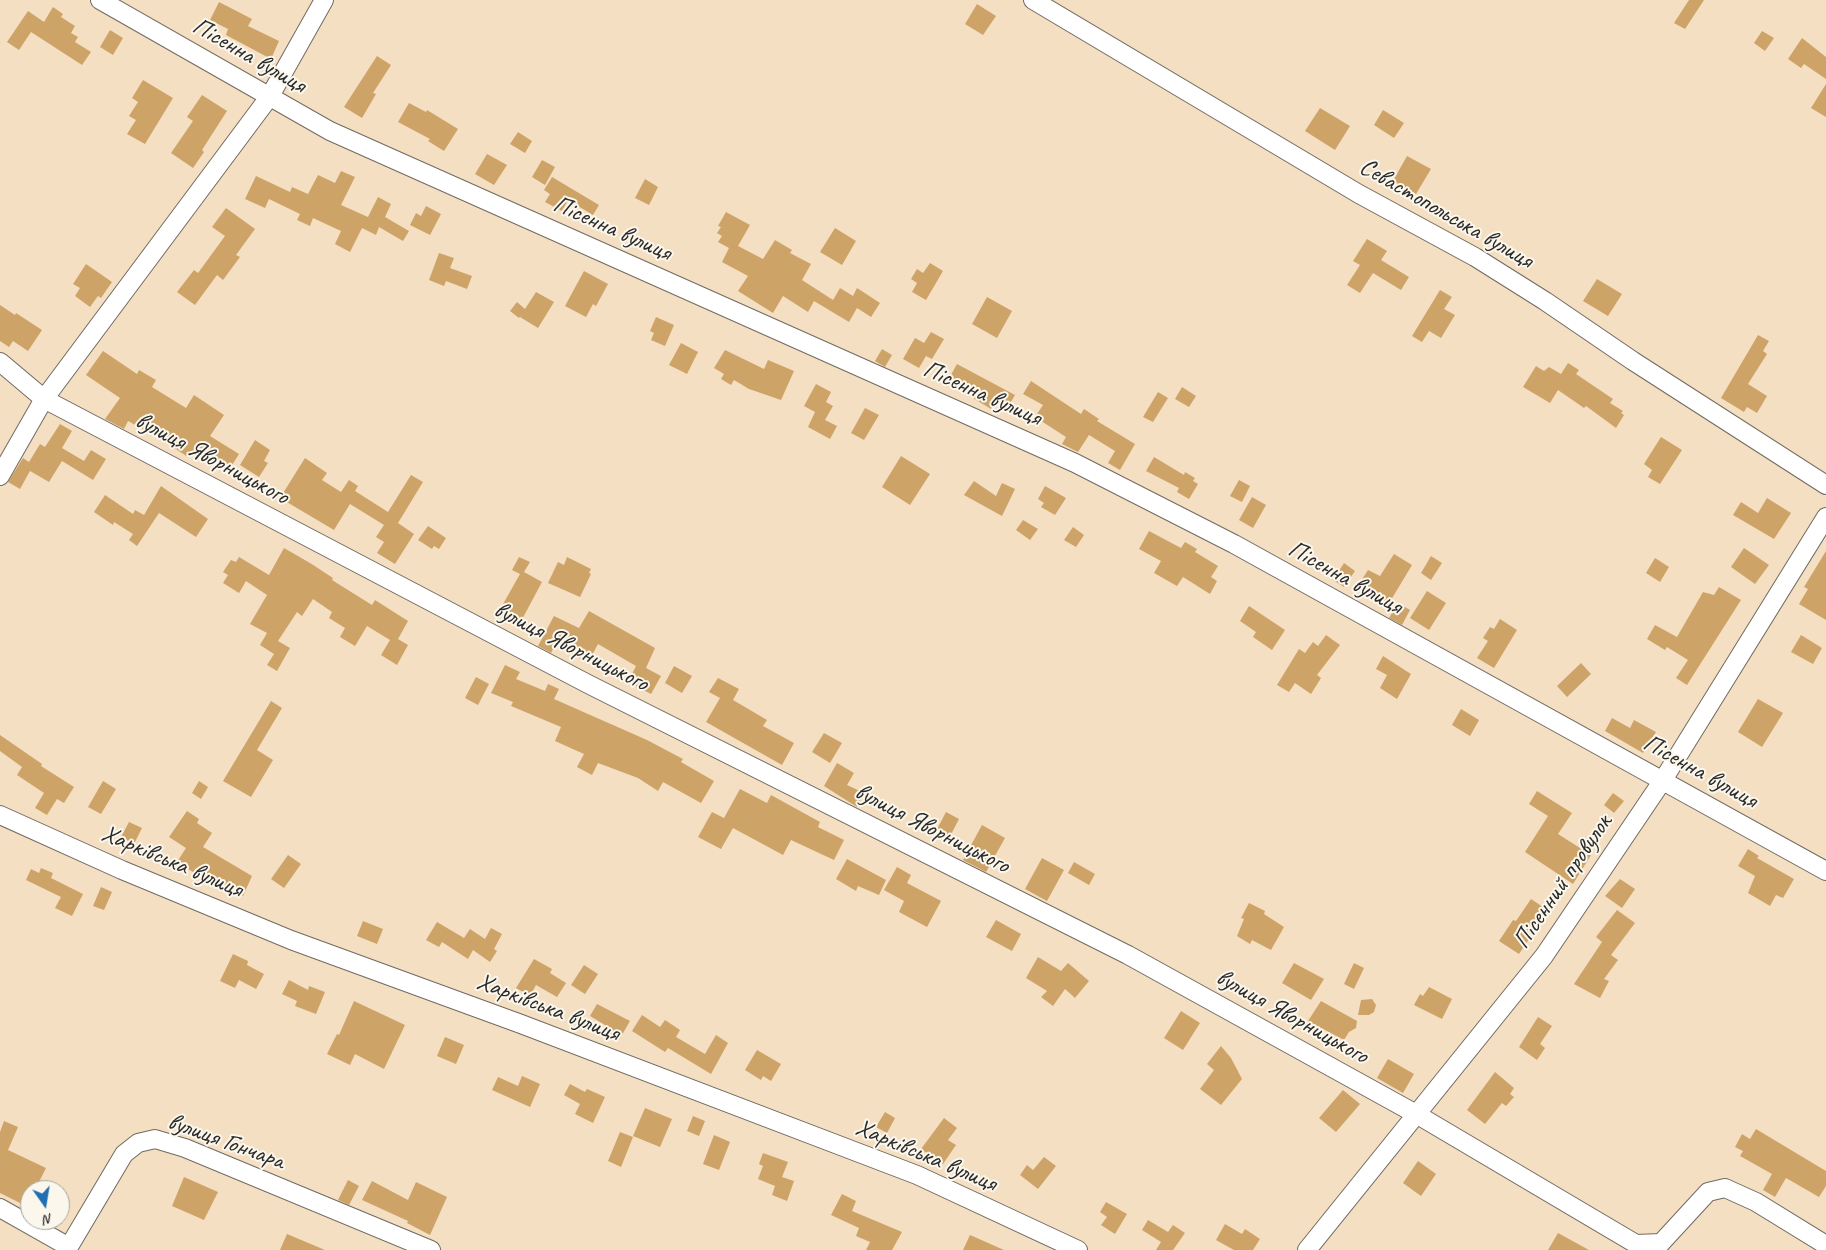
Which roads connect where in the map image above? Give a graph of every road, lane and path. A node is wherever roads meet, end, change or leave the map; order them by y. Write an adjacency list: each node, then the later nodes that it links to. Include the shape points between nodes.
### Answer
1 (100, 0): 4 (street, Пісенна вулиця)
2 (324, 0): 4 (street)
3 (1032, 0): 8 (street, Севастопольська вулиця, via 1359,194 1475,257)
4 (270, 96): 6 (street); 10 (street, Пісенна вулиця, via 330,131 1075,463 1234,544)
5 (0, 362): 6 (street, вулиця Яворницького)
6 (44, 400): 7 (street); 13 (street, вулиця Яворницького, via 588,684 1128,955)
7 (0, 476)
8 (1826, 485)
9 (1826, 517): 10 (street, Пісенний провулок)
10 (1663, 780): 12 (street, Пісенна вулиця); 13 (street, Пісенний провулок, via 1544,956)
11 (0, 815): 18 (street, Харківська вулиця, via 291,940 522,1024 917,1175)
12 (1826, 871)
13 (1416, 1114): 15 (street, вулиця Яворницького, via 1636,1244 1661,1243 1708,1192 1725,1188 1756,1202); 19 (street, Пісенний провулок)
14 (0, 1208): 16 (street, вулиця Гончара)
15 (1826, 1245)
16 (68, 1248): 17 (street, вулиця Гончара, via 124,1154 138,1143 155,1139 185,1148)
17 (431, 1250)
18 (1075, 1250)
19 (1306, 1250)

